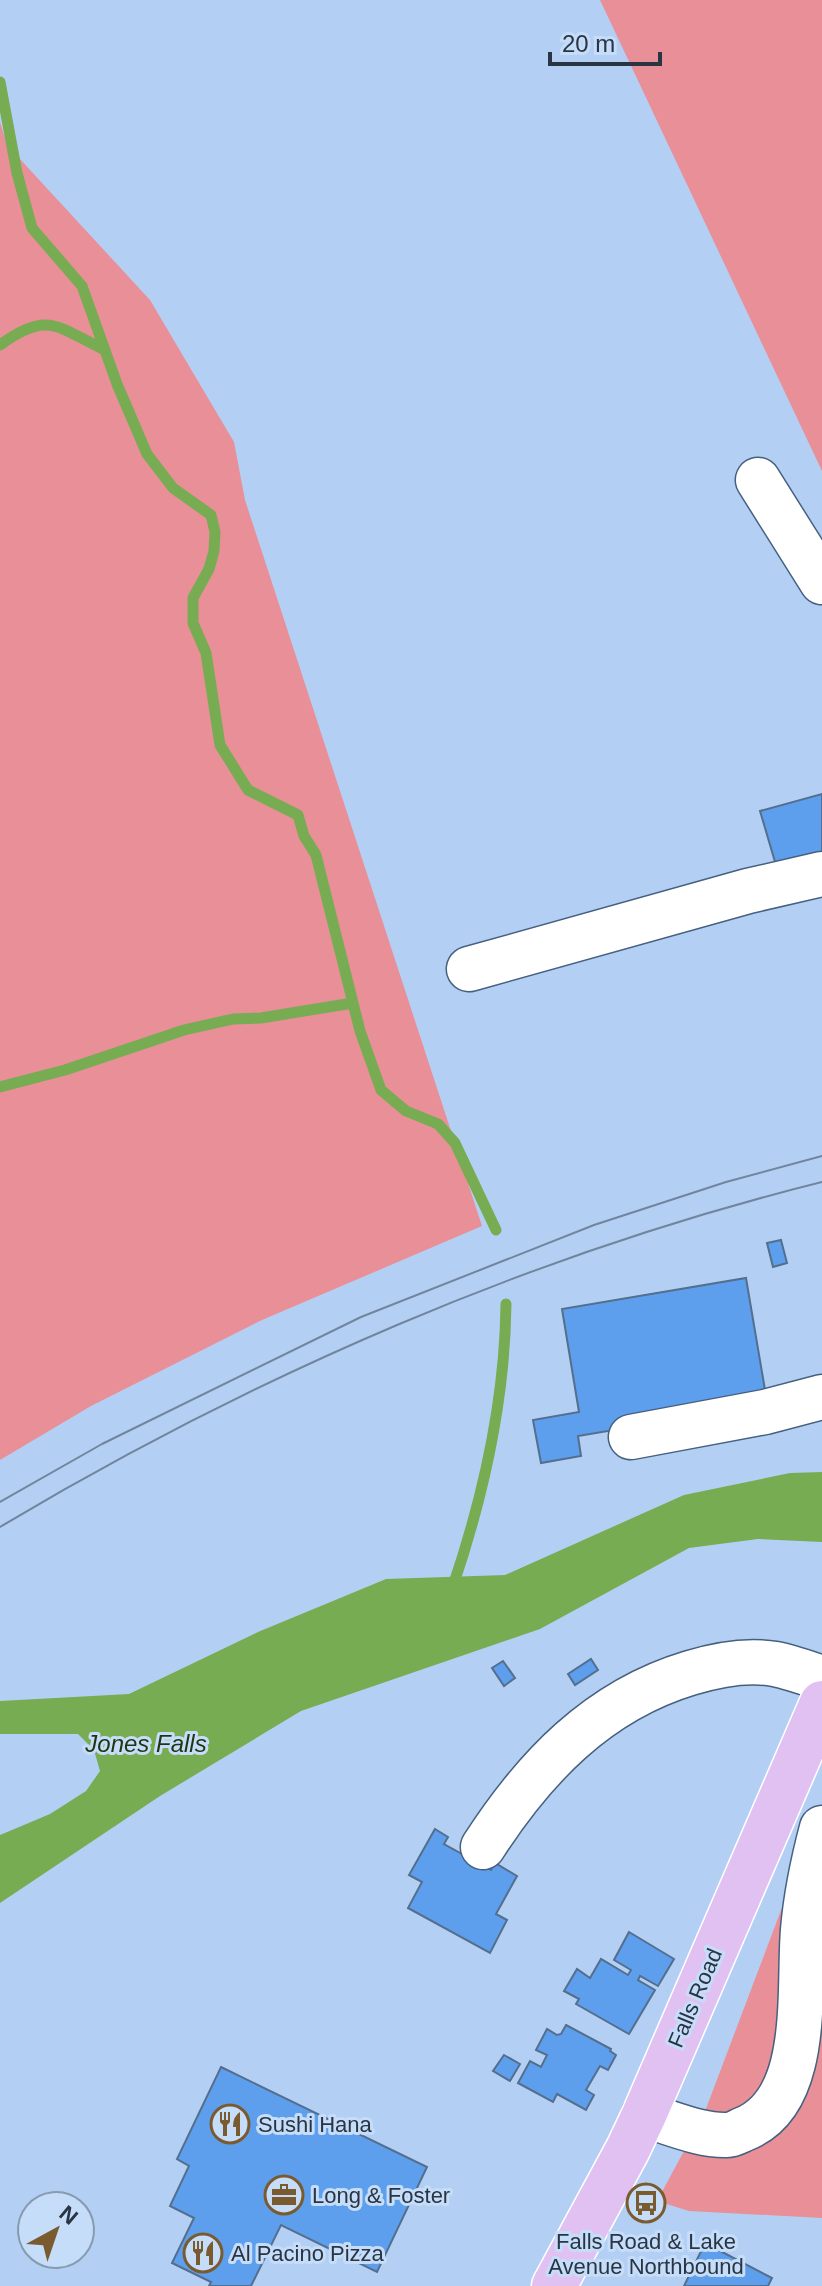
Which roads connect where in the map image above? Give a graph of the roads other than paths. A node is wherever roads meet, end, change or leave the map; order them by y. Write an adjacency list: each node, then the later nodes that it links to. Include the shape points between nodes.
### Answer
1 (758, 480): 2 (street)
2 (822, 582)
3 (822, 874): 4 (street)
4 (469, 969)
5 (822, 1397): 6 (street)
6 (631, 1437)
7 (822, 1678): 10 (street, via 773,1663 720,1664 632,1696 557,1752)
8 (822, 1703): 12 (main road, Falls Road)
9 (822, 1828): 11 (street)
10 (483, 1847)
11 (813, 1910): 12 (street, via 792,2071 780,2101 758,2124 729,2135)
12 (644, 2115): 13 (main road, Falls Road)
13 (554, 2286)

